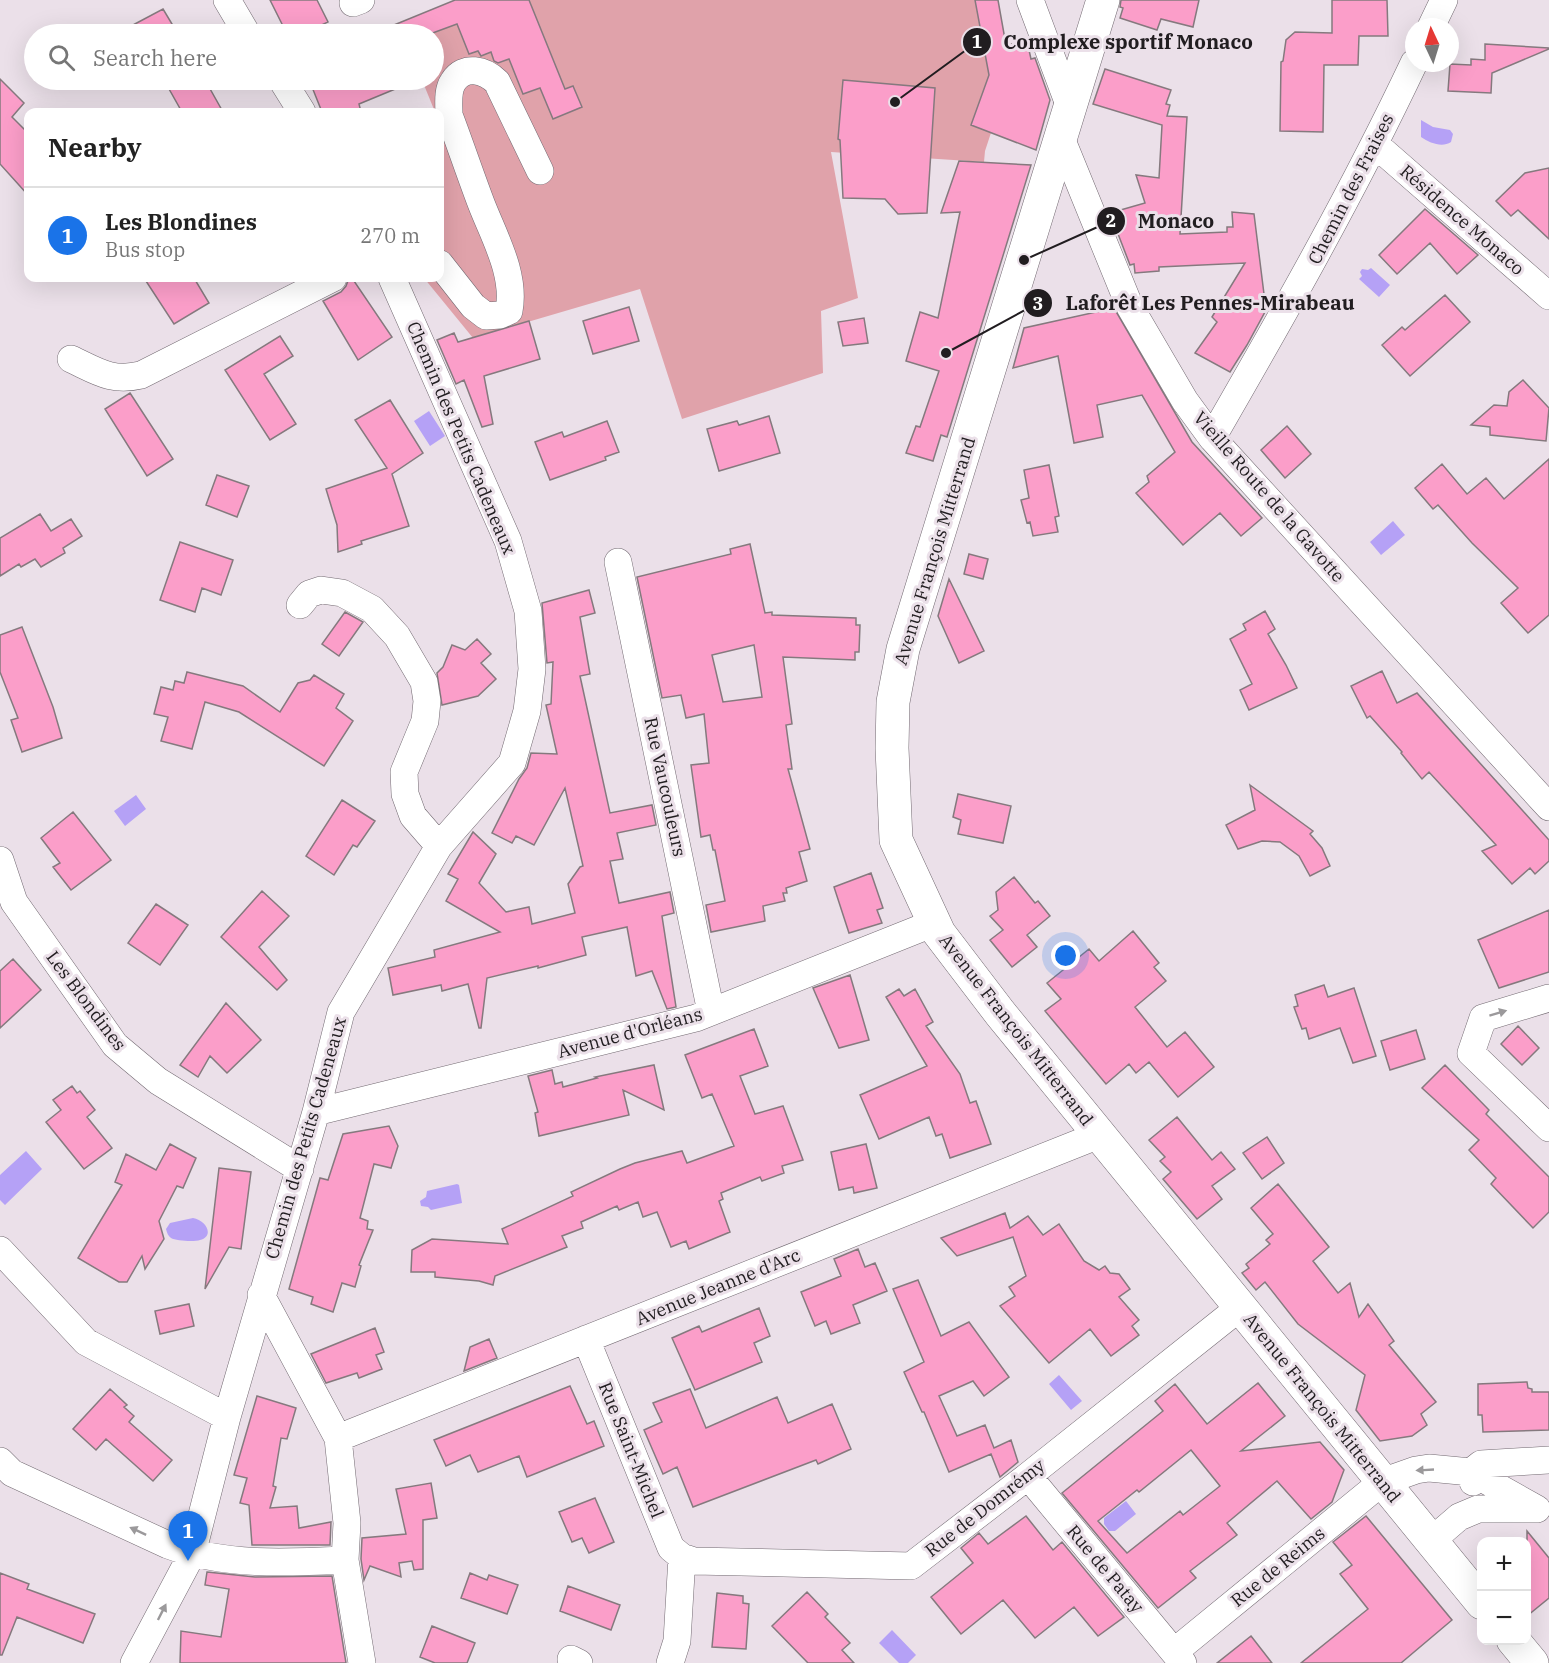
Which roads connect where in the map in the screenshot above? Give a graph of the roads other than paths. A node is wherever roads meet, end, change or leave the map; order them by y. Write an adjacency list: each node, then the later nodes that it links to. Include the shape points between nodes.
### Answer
1 (227, 0): 6 (street)
2 (1103, 0): 7 (main road, Avenue François Mitterrand)
3 (1444, 0): 5 (street)
4 (1032, 5): 7 (street); 10 (street)
5 (1435, 18)
6 (241, 24)
7 (1084, 60): 10 (main road, Avenue François Mitterrand)
8 (1410, 72): 13 (street, Chemin des Fraises)
9 (288, 90): 11 (street)
10 (1070, 107): 12 (main road, Avenue François Mitterrand)
11 (300, 108)
12 (1061, 138): 20 (street, Vieille Route de la Gavotte, via 1130,307 1185,401); 27 (main road, Avenue François Mitterrand, via 903,650 893,702 896,840)
13 (1376, 145): 18 (street, Résidence Monaco); 20 (street, Chemin des Fraises)
14 (540, 171): 15 (street, via 497,82 476,70 452,82 449,115 501,250 512,296 509,310 486,316 473,306)
15 (444, 269)
16 (325, 282): 19 (street, via 141,375 107,376)
17 (394, 282): 24 (street, Chemin des Petits Cadeneaux, via 508,541 528,611 532,669 527,711 512,763)
18 (1549, 296)
19 (70, 359)
20 (1212, 438): 23 (street, Vieille Route de la Gavotte)
21 (618, 562): 31 (street, Rue Vaucouleurs)
22 (300, 605): 24 (street, via 309,594 321,590 342,592 372,609 397,636 424,682 425,721 404,772 405,794 413,816)
23 (1549, 807)
24 (439, 846): 32 (street, Chemin des Petits Cadeneaux, via 341,1012)
25 (0, 860): 26 (street, Les Blondines)
26 (7, 912): 35 (street, Les Blondines, via 115,1045 158,1081)
27 (934, 923): 31 (street, Avenue d'Orléans); 34 (main road, Avenue François Mitterrand)
28 (1549, 981): 29 (street)
29 (1522, 989)
30 (1549, 998): 33 (street, one-way to 30, via 1471,1053 1483,1018)
31 (711, 1012): 32 (street, Avenue d'Orléans)
32 (316, 1112): 35 (street, Chemin des Petits Cadeneaux)
33 (1549, 1128)
34 (1098, 1136): 38 (main road, Avenue François Mitterrand); 39 (street, Avenue Jeanne d'Arc)
35 (300, 1169): 37 (street, Chemin des Petits Cadeneaux)
36 (0, 1250): 40 (street, via 86,1342)
37 (261, 1295): 40 (street, Chemin des Petits Cadeneaux); 41 (street)
38 (1239, 1308): 45 (street, Rue de Domrémy); 46 (main road, Avenue François Mitterrand)
39 (586, 1339): 41 (street, Avenue Jeanne d'Arc); 51 (street, Rue Saint-Michel, via 670,1548)
40 (227, 1417): 50 (street, Chemin des Petits Cadeneaux)
41 (338, 1438): 52 (street, via 347,1523)
42 (1549, 1460): 44 (street, via 1480,1464)
43 (0, 1461): 50 (street, one-way to 43, via 12,1473)
44 (1471, 1472): 46 (street, Rue de Reims, one-way to 46, via 1429,1468); 47 (street); 48 (street)
45 (1028, 1476): 51 (street, Rue de Domrémy, via 910,1566 694,1561); 54 (street, Rue de Patay)
46 (1382, 1482): 49 (main road, Avenue François Mitterrand); 54 (street, Rue de Reims)
47 (1478, 1509): 48 (street); 49 (street, via 1459,1517)
48 (1543, 1510)
49 (1430, 1542): 53 (main road, Avenue François Mitterrand)
50 (192, 1554): 52 (street, via 276,1563); 55 (street, Chemin des Petits Cadeneaux, one-way to 50)
51 (682, 1557): 57 (street, via 677,1641)
52 (345, 1560): 56 (street)
53 (1477, 1597)
54 (1178, 1657)
55 (134, 1663)
56 (362, 1663)
57 (670, 1663)

